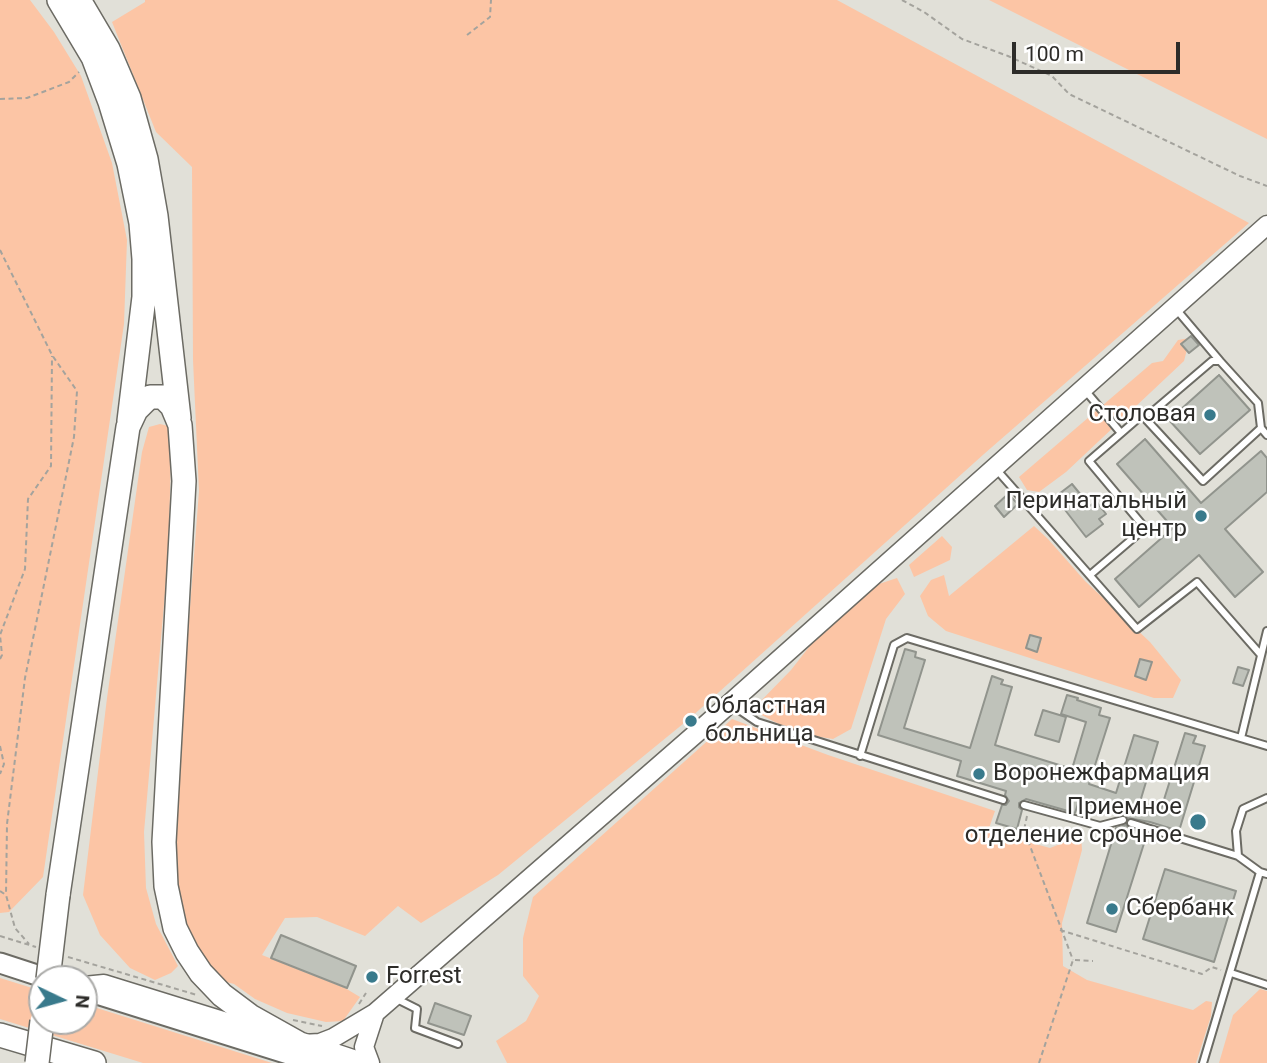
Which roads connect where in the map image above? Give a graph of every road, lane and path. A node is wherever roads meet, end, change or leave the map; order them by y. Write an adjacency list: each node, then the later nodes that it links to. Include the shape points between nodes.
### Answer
1 (59, 0): 6 (highway)
2 (79, 0): 16 (highway, via 108,49 129,98 146,159)
3 (492, 0): 5 (path, via 490,17)
4 (902, 0): 8 (path, via 962,38 1052,76 1069,94)
5 (467, 35)
6 (93, 57): 7 (path, via 69,82 27,98); 17 (highway, via 121,133 141,223 144,297)
7 (0, 99)
8 (1267, 186)
9 (1267, 225): 11 (street)
10 (0, 250): 12 (path)
11 (1174, 308): 13 (lane); 14 (street)
12 (52, 355): 25 (path, via 51,466 28,499 25,569); 44 (path, via 77,391 74,437 25,678 7,824)
13 (1220, 361): 15 (lane, via 1212,360 1151,413); 18 (lane, via 1258,404)
14 (1084, 389): 19 (lane); 21 (street)
15 (1142, 415): 18 (lane, via 1203,481); 19 (lane)
16 (180, 425): 17 (highway, via 168,400 157,396 140,405); 68 (highway, via 183,509 164,842 170,908 187,952 222,995)
17 (128, 427): 53 (highway, bridge)
18 (1261, 428): 20 (lane)
19 (1121, 433): 22 (lane, via 1089,461 1145,528)
20 (1267, 435)
21 (995, 468): 22 (lane); 30 (street)
22 (1090, 575): 26 (lane, via 1137,629 1197,582)
23 (0, 630): 25 (path)
24 (1267, 631): 26 (lane)
25 (0, 635): 27 (path)
26 (1261, 655): 28 (lane)
27 (0, 659)
28 (1257, 670): 29 (lane); 31 (lane)
29 (1267, 672)
30 (730, 704): 34 (lane, via 757,722); 61 (street)
31 (1241, 738): 32 (lane); 34 (lane, via 907,638 894,645)
32 (1267, 746)
33 (0, 747): 35 (path, via 4,764)
34 (860, 756): 37 (lane)
35 (0, 774)
36 (1267, 798): 41 (lane, via 1243,809 1236,831)
37 (1003, 800)
38 (1027, 806): 39 (lane, via 1100,826); 45 (path, via 1024,830)
39 (1123, 820)
40 (1131, 823): 41 (lane)
41 (1238, 856): 42 (lane)
42 (1264, 873): 55 (lane)
43 (0, 891): 44 (path)
44 (6, 895): 47 (path, via 15,928)
45 (1060, 930): 50 (path); 55 (path, via 1202,974 1212,967)
46 (0, 936): 47 (path)
47 (29, 945): 48 (path)
48 (43, 949)
49 (69, 957): 60 (path)
50 (1073, 960): 51 (path); 75 (path)
51 (1093, 961)
52 (0, 963): 54 (main road)
53 (50, 965)
54 (28, 972)
55 (1231, 973): 57 (lane); 76 (lane)
56 (98, 985): 68 (street)
57 (1267, 985)
58 (98, 993): 72 (main road)
59 (366, 993): 62 (path)
60 (202, 996)
61 (393, 997): 63 (street); 69 (lane, via 417,1009 415,1028)
62 (354, 1012)
63 (375, 1013): 68 (street, via 333,1038); 74 (street, via 364,1047)
64 (293, 1020): 65 (path)
65 (325, 1027)
66 (0, 1035): 71 (highway)
67 (40, 1035): 70 (highway, bridge)
68 (300, 1044): 73 (highway)
69 (458, 1044)
70 (37, 1063)
71 (94, 1063)
72 (317, 1063)
73 (357, 1063)
74 (370, 1063)
75 (1039, 1063)
76 (1203, 1063)

